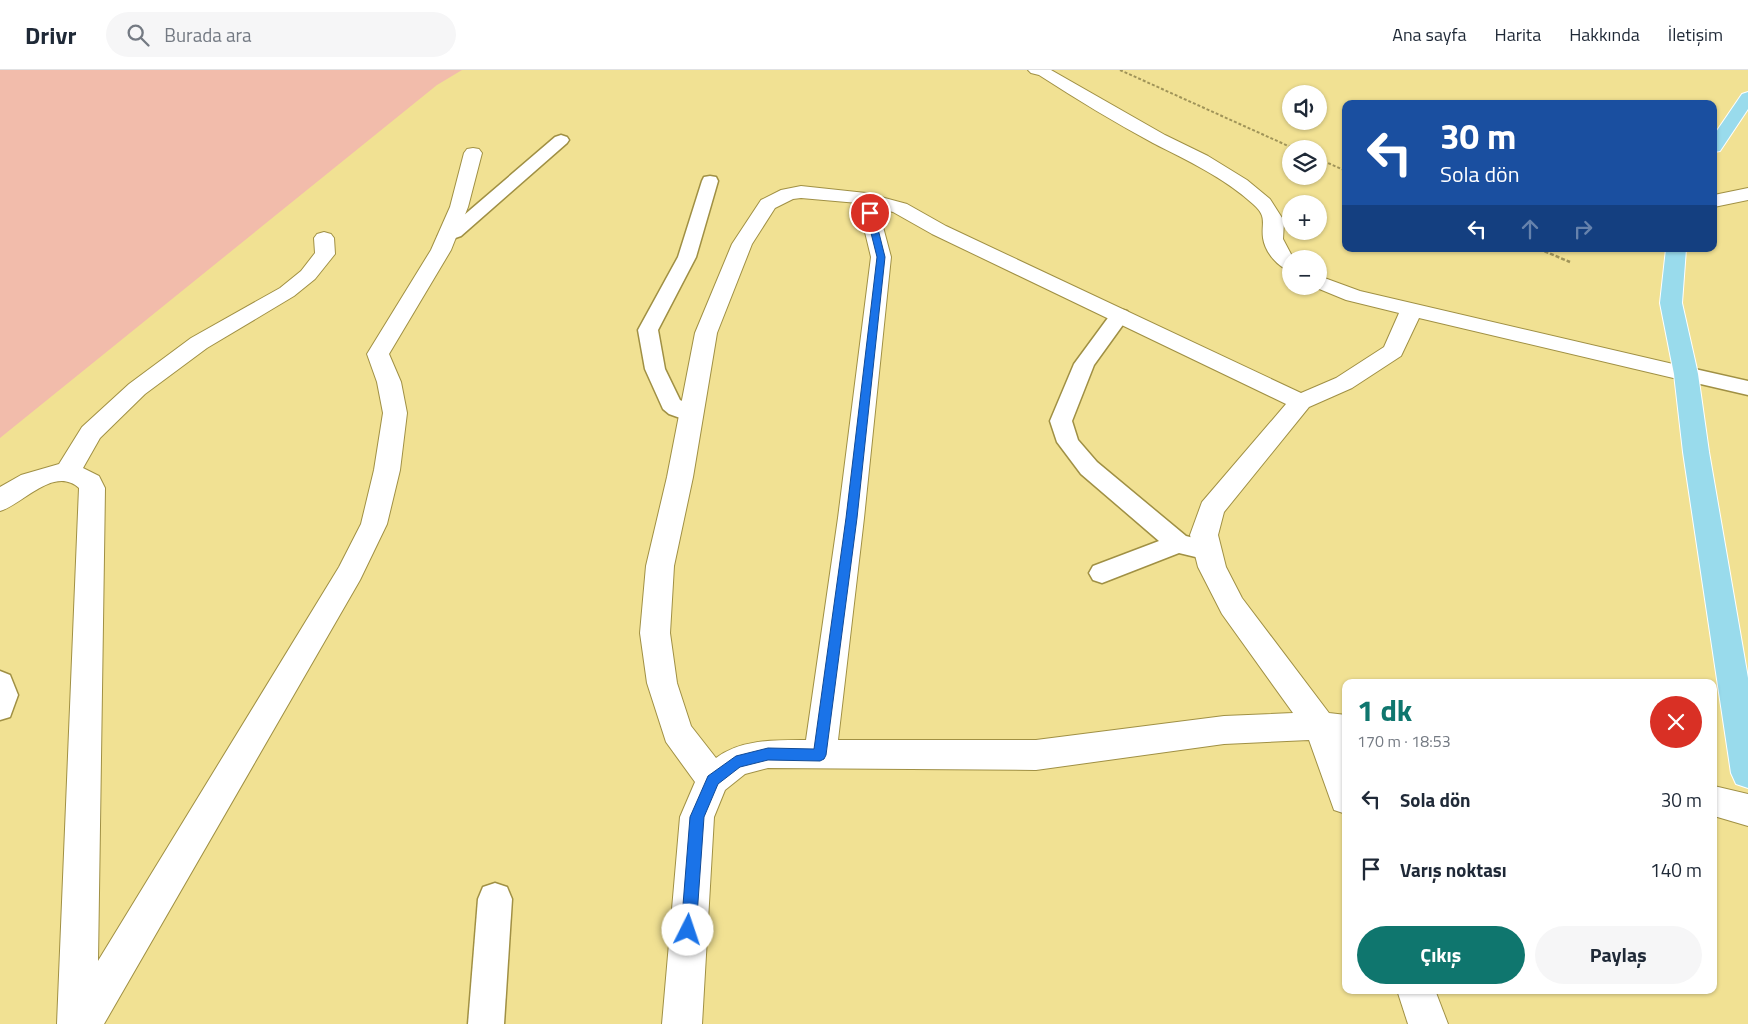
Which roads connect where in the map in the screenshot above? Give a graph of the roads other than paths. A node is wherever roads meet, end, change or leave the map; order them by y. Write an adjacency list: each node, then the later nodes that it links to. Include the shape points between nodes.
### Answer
1 (1042, 71): 13 (street, via 1241,184 1263,203 1274,221 1273,239)
2 (1748, 97): 4 (main road)
3 (561, 140): 10 (lane)
4 (1717, 143)
5 (473, 152): 10 (street, via 459,208)
6 (710, 181): 20 (lane, via 687,256 648,330 655,369 671,404)
7 (1748, 194): 9 (street)
8 (866, 199): 16 (street, via 900,208 939,230); 20 (street, via 801,192 788,194 768,204 742,244 706,333); 29 (street, via 881,257)
9 (1717, 200)
10 (447, 236): 38 (street, via 378,354 389,382 395,413 387,470 374,524 340,589)
11 (324, 238): 21 (street, via 325,254 308,276 287,292 198,343 137,390 91,433)
12 (1676, 252): 17 (main road, via 1671,303)
13 (1282, 256)
14 (1327, 285): 15 (street, via 1353,296)
15 (1412, 309): 17 (street); 19 (street, via 1392,352 1344,383)
16 (1120, 315): 19 (street); 23 (lane, via 1084,364 1061,420 1068,442 1090,468)
17 (1686, 374): 18 (lane); 30 (main road)
18 (1748, 388)
19 (1301, 402): 24 (street, via 1211,509 1204,535)
20 (691, 414): 32 (street, via 660,566 655,633 662,683 677,732)
21 (66, 474): 22 (street, via 29,482); 37 (street, via 85,477 92,488)
22 (0, 502)
23 (1178, 543): 24 (lane); 25 (lane)
24 (1208, 551): 28 (street, via 1212,567 1232,606)
25 (1102, 573)
26 (0, 683): 27 (lane, via 4,695)
27 (0, 708)
28 (1333, 727): 29 (street, via 1224,730 1036,755); 31 (street)
29 (820, 755): 32 (street, via 768,754 736,762)
30 (1748, 773)
31 (1342, 777)
32 (713, 780): 40 (street, via 697,817)
33 (1717, 802): 34 (street)
34 (1748, 810)
35 (495, 898): 39 (lane)
36 (1417, 994): 41 (street)
37 (77, 1024)
38 (82, 1024)
39 (486, 1024)
40 (682, 1024)
41 (1428, 1024)

